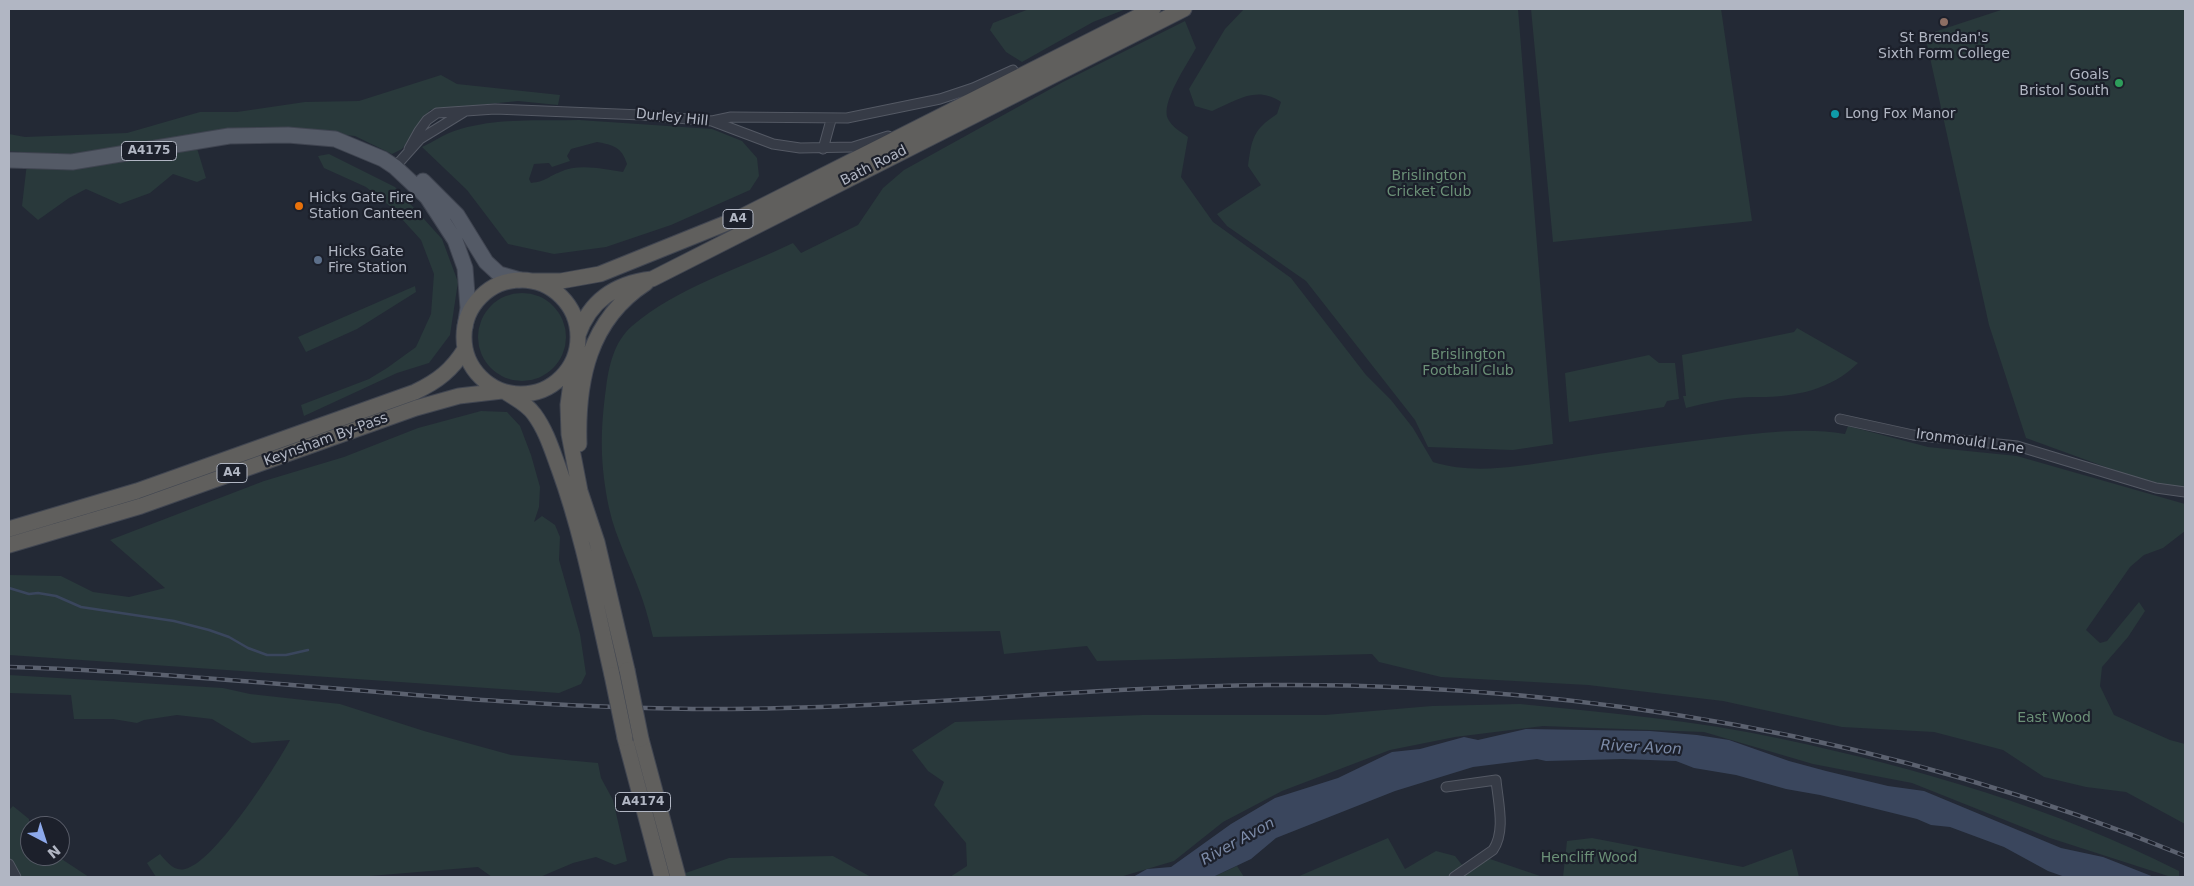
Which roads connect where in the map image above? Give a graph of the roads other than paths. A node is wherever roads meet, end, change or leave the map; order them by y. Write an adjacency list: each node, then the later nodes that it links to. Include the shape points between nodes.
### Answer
1 (1153, 9): 6 (highway, Bath Road / A4)
2 (1184, 9): 12 (highway, Bath Road / A4)
3 (1013, 70): 5 (street, via 940,100)
4 (464, 112): 7 (street, Durley Hill, via 494,109 642,115); 9 (street, Durley Hill, via 420,139); 9 (street, Durley Hill, via 448,111 432,117 419,131)
5 (831, 120): 7 (street, via 731,117); 8 (street)
6 (932, 120): 8 (street, Durley Hill, via 853,146); 13 (highway, Bath Road / A4, via 748,214 625,265 581,278)
7 (712, 122): 8 (street, Durley Hill, via 773,144)
8 (823, 149)
9 (409, 150): 11 (street, Durley Hill)
10 (9, 160): 11 (main road, A4175, via 72,162 229,136 288,135 335,139)
11 (395, 168): 13 (main road, A4175, via 400,165 440,197 457,215 492,269 499,274); 14 (main road, A4175, via 428,197 455,240 466,268 468,308)
12 (652, 279): 15 (highway, Bath Road / A4, via 634,281 599,299 586,316); 22 (highway, via 621,303 602,326 593,343 582,381 579,447)
13 (525, 280): 14 (highway, via 499,284 482,295 471,310); 15 (highway, via 551,288 565,301)
14 (465, 327): 16 (highway)
15 (578, 335): 17 (highway)
16 (465, 349): 18 (highway, via 485,382); 21 (highway, Keynsham By-Pass / A4, via 442,378 415,392 137,491)
17 (574, 357): 18 (highway, via 560,378 551,385 530,392); 22 (highway, A4174, via 568,428)
18 (505, 392): 23 (highway, Keynsham By-Pass / A4, via 460,396 416,408 141,506); 27 (highway, A4174, bridge, via 527,406 543,428 567,492)
19 (1840, 419): 20 (street, Ironmould Lane, via 1913,435 2017,446 2156,488)
20 (2185, 492)
21 (9, 529)
22 (592, 531): 26 (highway, A4174, bridge)
23 (9, 545)
24 (1446, 787): 29 (street, via 1496,780 1500,828 1497,844)
25 (9, 864): 28 (street)
26 (676, 870)
27 (660, 872)
28 (16, 877)
29 (1454, 877)

